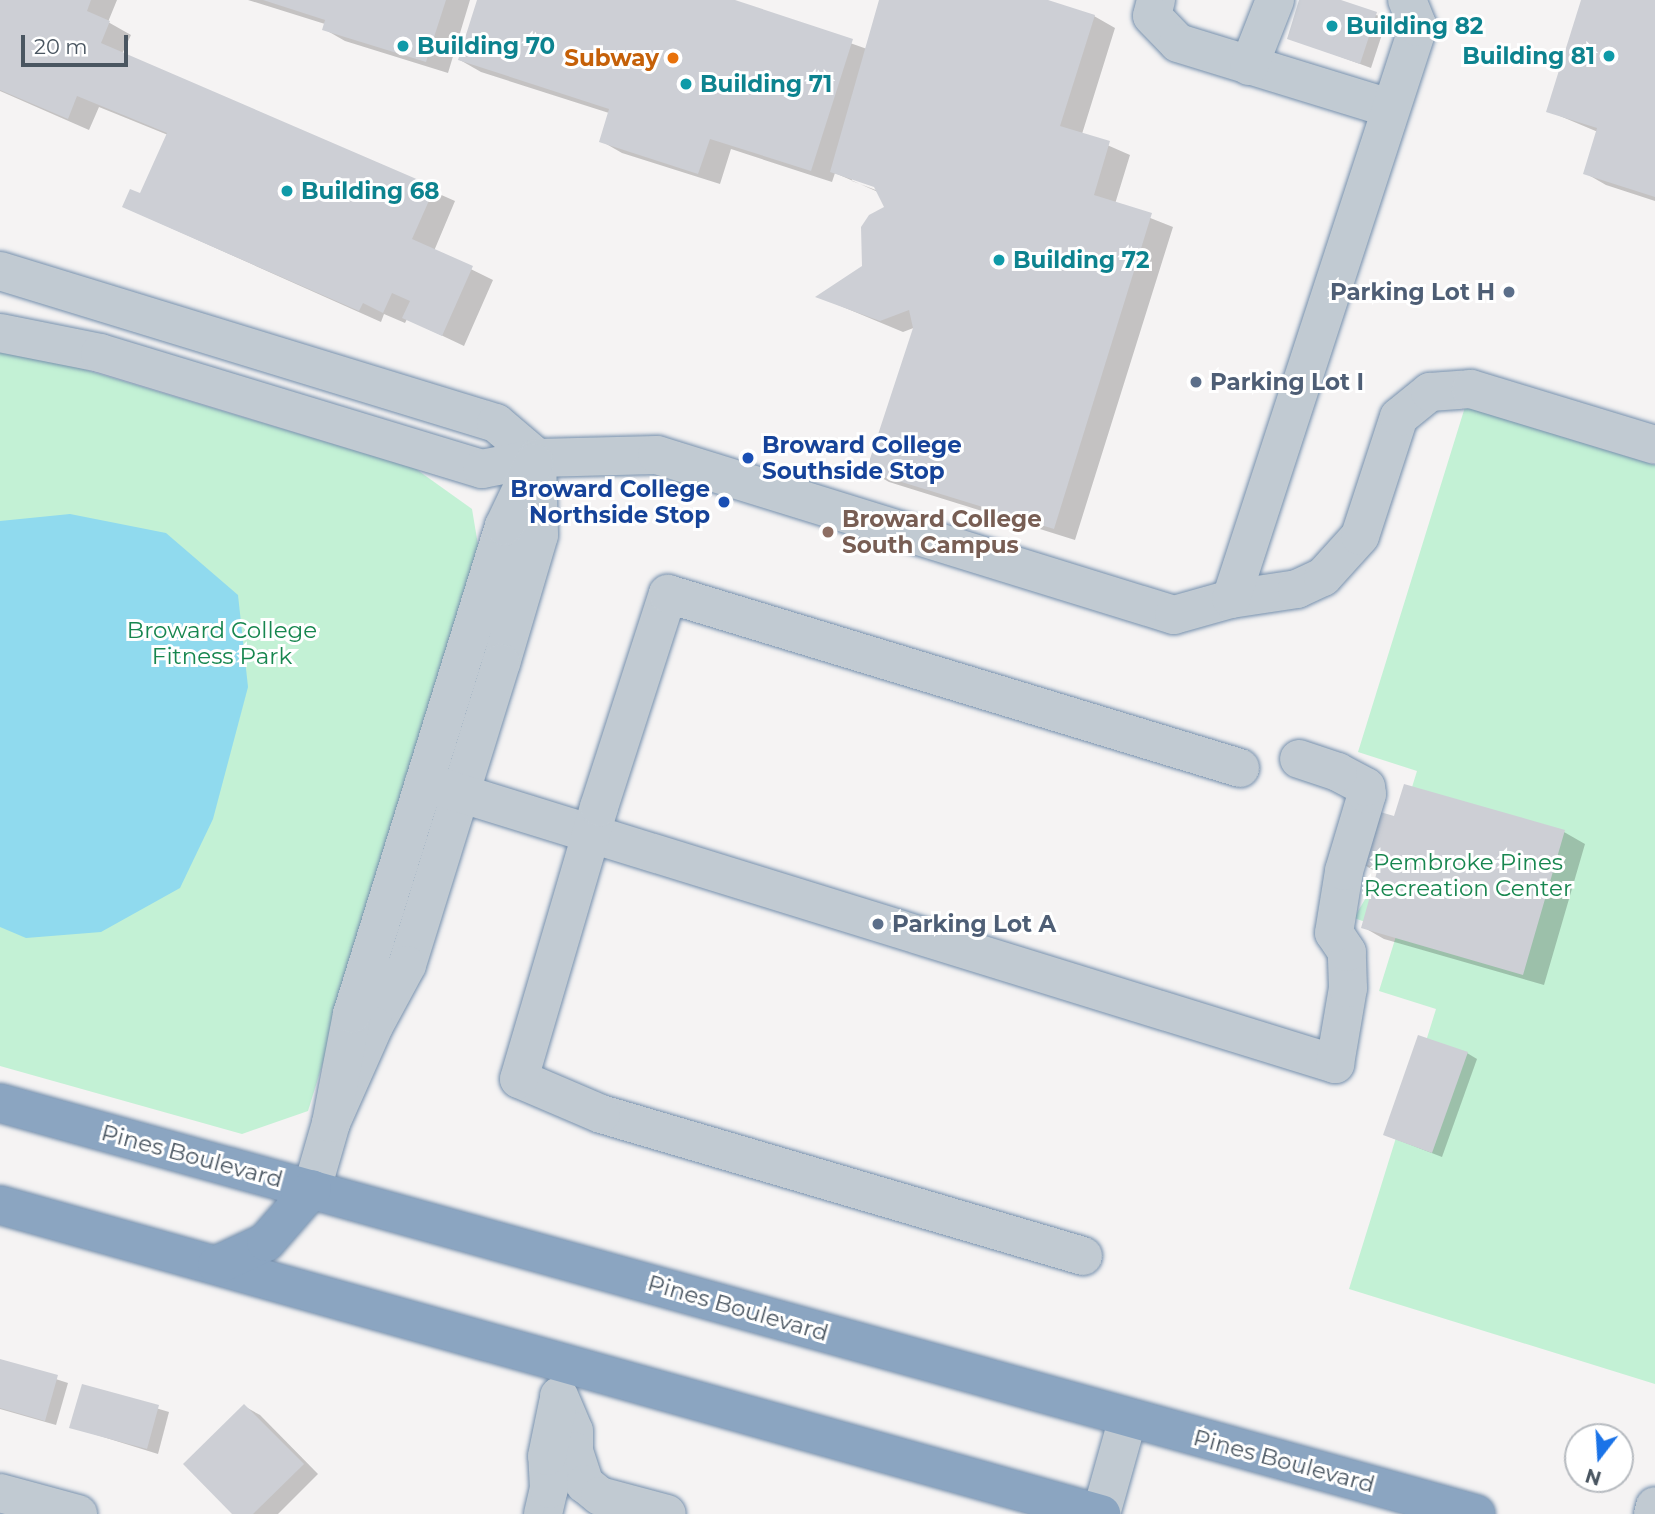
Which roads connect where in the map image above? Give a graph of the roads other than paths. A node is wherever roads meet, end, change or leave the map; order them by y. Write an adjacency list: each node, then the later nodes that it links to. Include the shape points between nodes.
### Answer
1 (1156, 0): 4 (street, via 1152,16 1178,43)
2 (1275, 0): 4 (street)
3 (1407, 0): 5 (street, via 1418,27)
4 (1249, 65): 5 (street)
5 (1389, 108): 10 (street)
6 (0, 271): 9 (street, via 496,423)
7 (0, 333): 9 (street, via 100,353 482,469)
8 (1655, 445): 10 (street, via 1471,389 1430,392 1399,417 1360,537 1323,577 1297,589)
9 (537, 458): 10 (street, via 657,455 1174,615); 13 (street, via 539,536)
10 (1231, 599)
11 (1299, 759): 14 (street, via 1338,772 1367,793 1345,871 1335,933 1346,952 1348,988 1335,1064)
12 (1240, 768): 14 (street, via 668,594)
13 (441, 788): 14 (street); 16 (street, via 407,965 373,1026 331,1124)
14 (590, 835): 18 (street, via 519,1079 601,1114)
15 (0, 1104): 16 (highway, Pines Boulevard)
16 (312, 1189): 19 (highway, via 266,1242); 21 (highway, Pines Boulevard)
17 (0, 1205): 19 (highway)
18 (1083, 1256)
19 (217, 1265): 20 (highway)
20 (563, 1380): 25 (street, via 547,1456 549,1489); 26 (street, via 574,1451 585,1484 600,1496); 27 (highway)
21 (1128, 1418): 27 (street); 28 (highway, Pines Boulevard)
22 (0, 1493): 24 (street)
23 (1655, 1506): 29 (street)
24 (78, 1514)
25 (542, 1514)
26 (667, 1514)
27 (1101, 1514)
28 (1476, 1514)
29 (1653, 1514)

